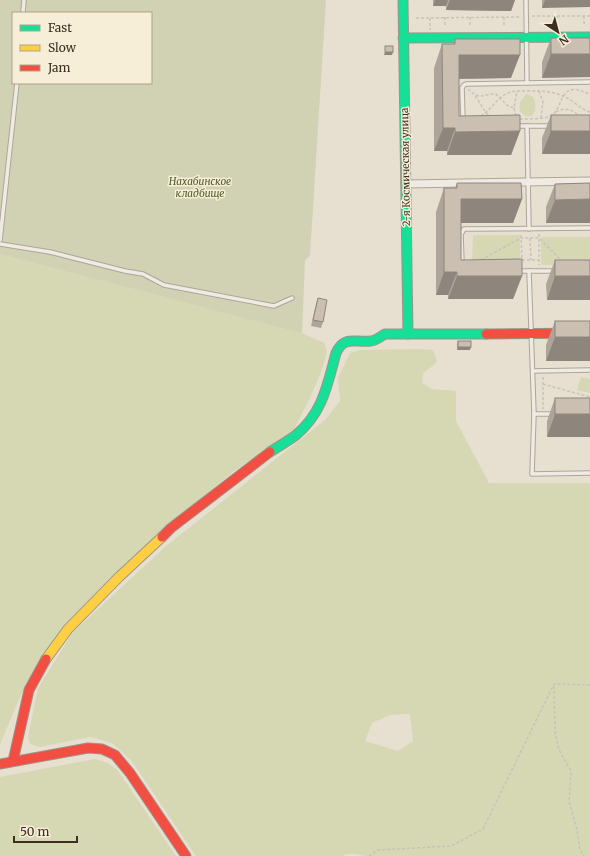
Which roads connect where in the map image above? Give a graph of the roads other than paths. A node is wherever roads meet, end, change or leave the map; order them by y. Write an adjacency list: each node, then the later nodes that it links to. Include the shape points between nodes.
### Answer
1 (24, 0): 4 (lane)
2 (403, 0): 7 (street, 2-я Космическая улица)
3 (526, 0): 5 (lane)
4 (23, 12)
5 (526, 37): 6 (street); 7 (street); 9 (lane)
6 (590, 37)
7 (403, 38): 17 (street, 2-я Космическая улица)
8 (590, 82): 9 (lane)
9 (527, 83): 11 (lane, via 464,85)
10 (17, 84): 20 (lane)
11 (463, 123)
12 (508, 126): 13 (lane)
13 (527, 126): 14 (lane); 16 (lane)
14 (553, 126)
15 (590, 181): 16 (street)
16 (528, 182): 17 (street); 19 (lane)
17 (405, 184): 28 (street, 2-я Космическая улица)
18 (590, 228): 19 (lane)
19 (529, 229): 22 (lane, via 464,230 461,234)
20 (0, 240)
21 (0, 244): 26 (lane, via 50,252 143,274 164,285 274,306)
22 (462, 269)
23 (514, 271): 24 (lane)
24 (529, 271): 25 (lane); 29 (lane)
25 (559, 271)
26 (292, 298)
27 (590, 333): 29 (street)
28 (408, 334): 29 (street); 35 (street, via 385,334 373,342 342,343 336,353 322,400 314,416 296,435 171,528 68,628 42,665 29,690)
29 (531, 334): 31 (lane)
30 (590, 370): 31 (lane)
31 (533, 371): 32 (lane)
32 (534, 414): 33 (lane); 34 (lane, via 532,474)
33 (559, 414)
34 (590, 473)
35 (13, 762): 36 (street); 37 (street, via 88,748 102,749 115,755)
36 (0, 764)
37 (186, 856)

